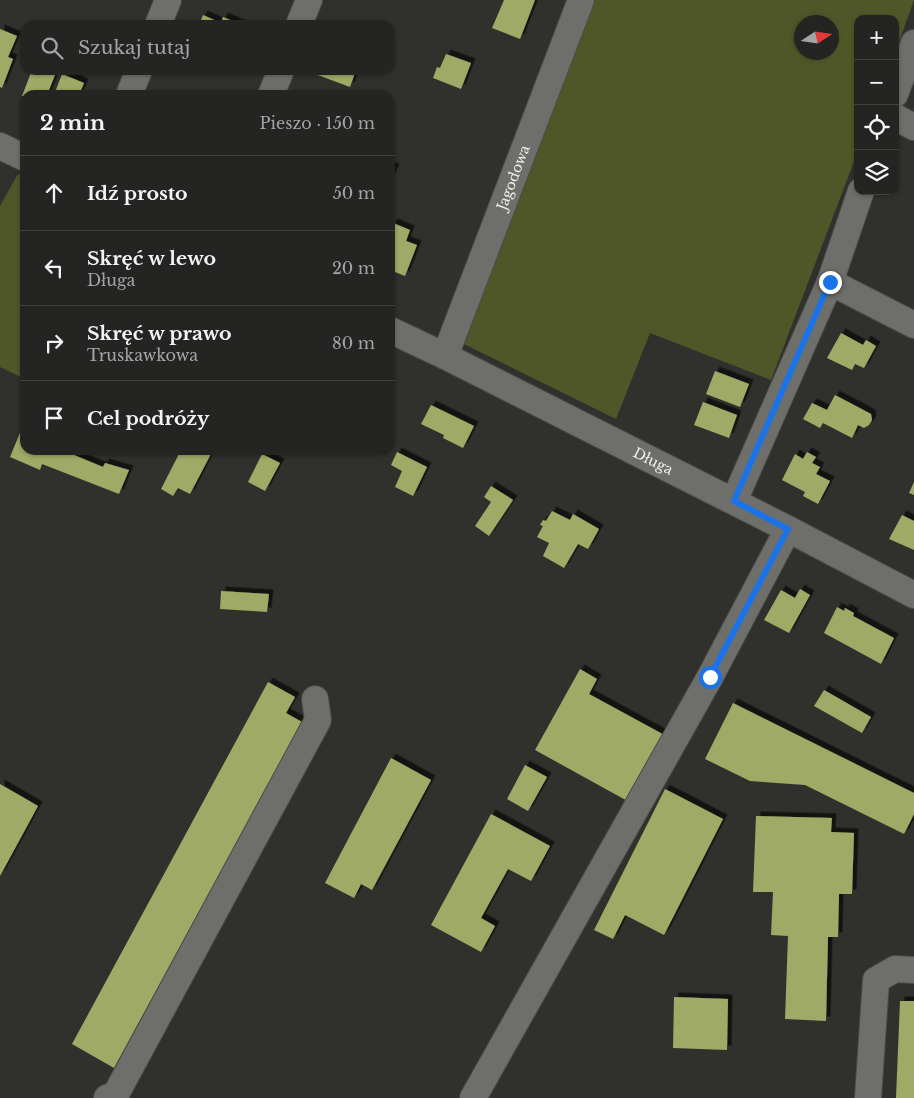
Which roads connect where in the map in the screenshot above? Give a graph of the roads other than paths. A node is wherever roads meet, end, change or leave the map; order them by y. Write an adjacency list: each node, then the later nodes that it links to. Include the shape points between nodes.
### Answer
1 (168, 0): 4 (street)
2 (309, 0): 5 (street)
3 (582, 0): 20 (street, Jagodowa)
4 (160, 20)
5 (301, 20)
6 (914, 43): 9 (street)
7 (137, 75): 10 (street)
8 (279, 75): 11 (street)
9 (899, 83)
10 (131, 90)
11 (273, 90)
12 (899, 119): 13 (street)
13 (914, 127)
14 (0, 146): 15 (street)
15 (20, 156)
16 (861, 195): 17 (street)
17 (830, 282): 18 (street); 21 (street)
18 (914, 325)
19 (395, 332): 20 (street, Długa)
20 (445, 356): 21 (street, Długa)
21 (734, 501): 22 (street, Długa)
22 (788, 529): 23 (street, Długa); 27 (street, via 710,677)
23 (914, 595)
24 (314, 699): 26 (street, via 318,720 116,1094)
25 (914, 970): 28 (street, via 895,969 876,980)
26 (107, 1098)
27 (473, 1098)
28 (868, 1098)

